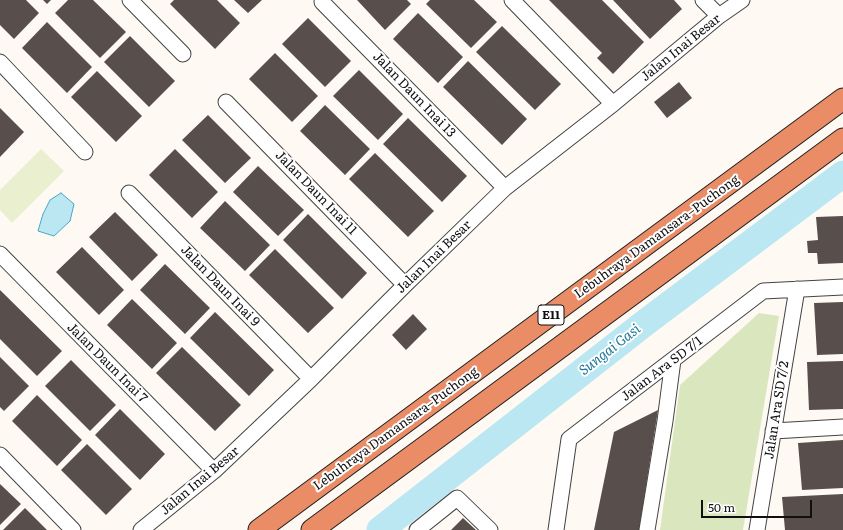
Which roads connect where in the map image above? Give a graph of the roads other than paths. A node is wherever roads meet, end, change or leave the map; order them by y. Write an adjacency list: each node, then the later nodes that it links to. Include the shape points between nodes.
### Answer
1 (130, 0): 7 (street)
2 (512, 0): 11 (street)
3 (703, 0): 6 (street)
4 (742, 0): 6 (street, Jalan Inai Besar)
5 (322, 2): 14 (street, Jalan Daun Inai 13)
6 (719, 16): 11 (street, Jalan Inai Besar)
7 (183, 54)
8 (0, 62): 13 (street)
9 (843, 99): 28 (highway, Lebuhraya Damansara–Puchong / E11)
10 (226, 102): 17 (street, Jalan Daun Inai 11)
11 (613, 104): 14 (street, Jalan Inai Besar)
12 (843, 139): 29 (highway, E11)
13 (85, 152)
14 (505, 188): 17 (street, Jalan Inai Besar)
15 (129, 193): 21 (street, Jalan Daun Inai 9)
16 (0, 254): 25 (street, Jalan Daun Inai 7)
17 (405, 285): 21 (street, Jalan Inai Besar)
18 (843, 287): 19 (street, Jalan Ara SD 7/1)
19 (797, 289): 20 (street, Jalan Ara SD 7/1, via 763,291); 23 (street, Jalan Ara SD 7/2)
20 (673, 360): 32 (street, Jalan Ara SD 7/1, via 569,439); 33 (street)
21 (311, 379): 25 (street, Jalan Inai Besar)
22 (843, 427): 23 (street)
23 (773, 431): 34 (street, Jalan Ara SD 7/2)
24 (0, 455): 26 (street)
25 (214, 471): 27 (street, Jalan Inai Besar)
26 (74, 530)
27 (141, 530)
28 (258, 530)
29 (312, 530)
30 (417, 530): 31 (street, via 457,498)
31 (490, 530)
32 (556, 530)
33 (647, 530)
34 (757, 530)

